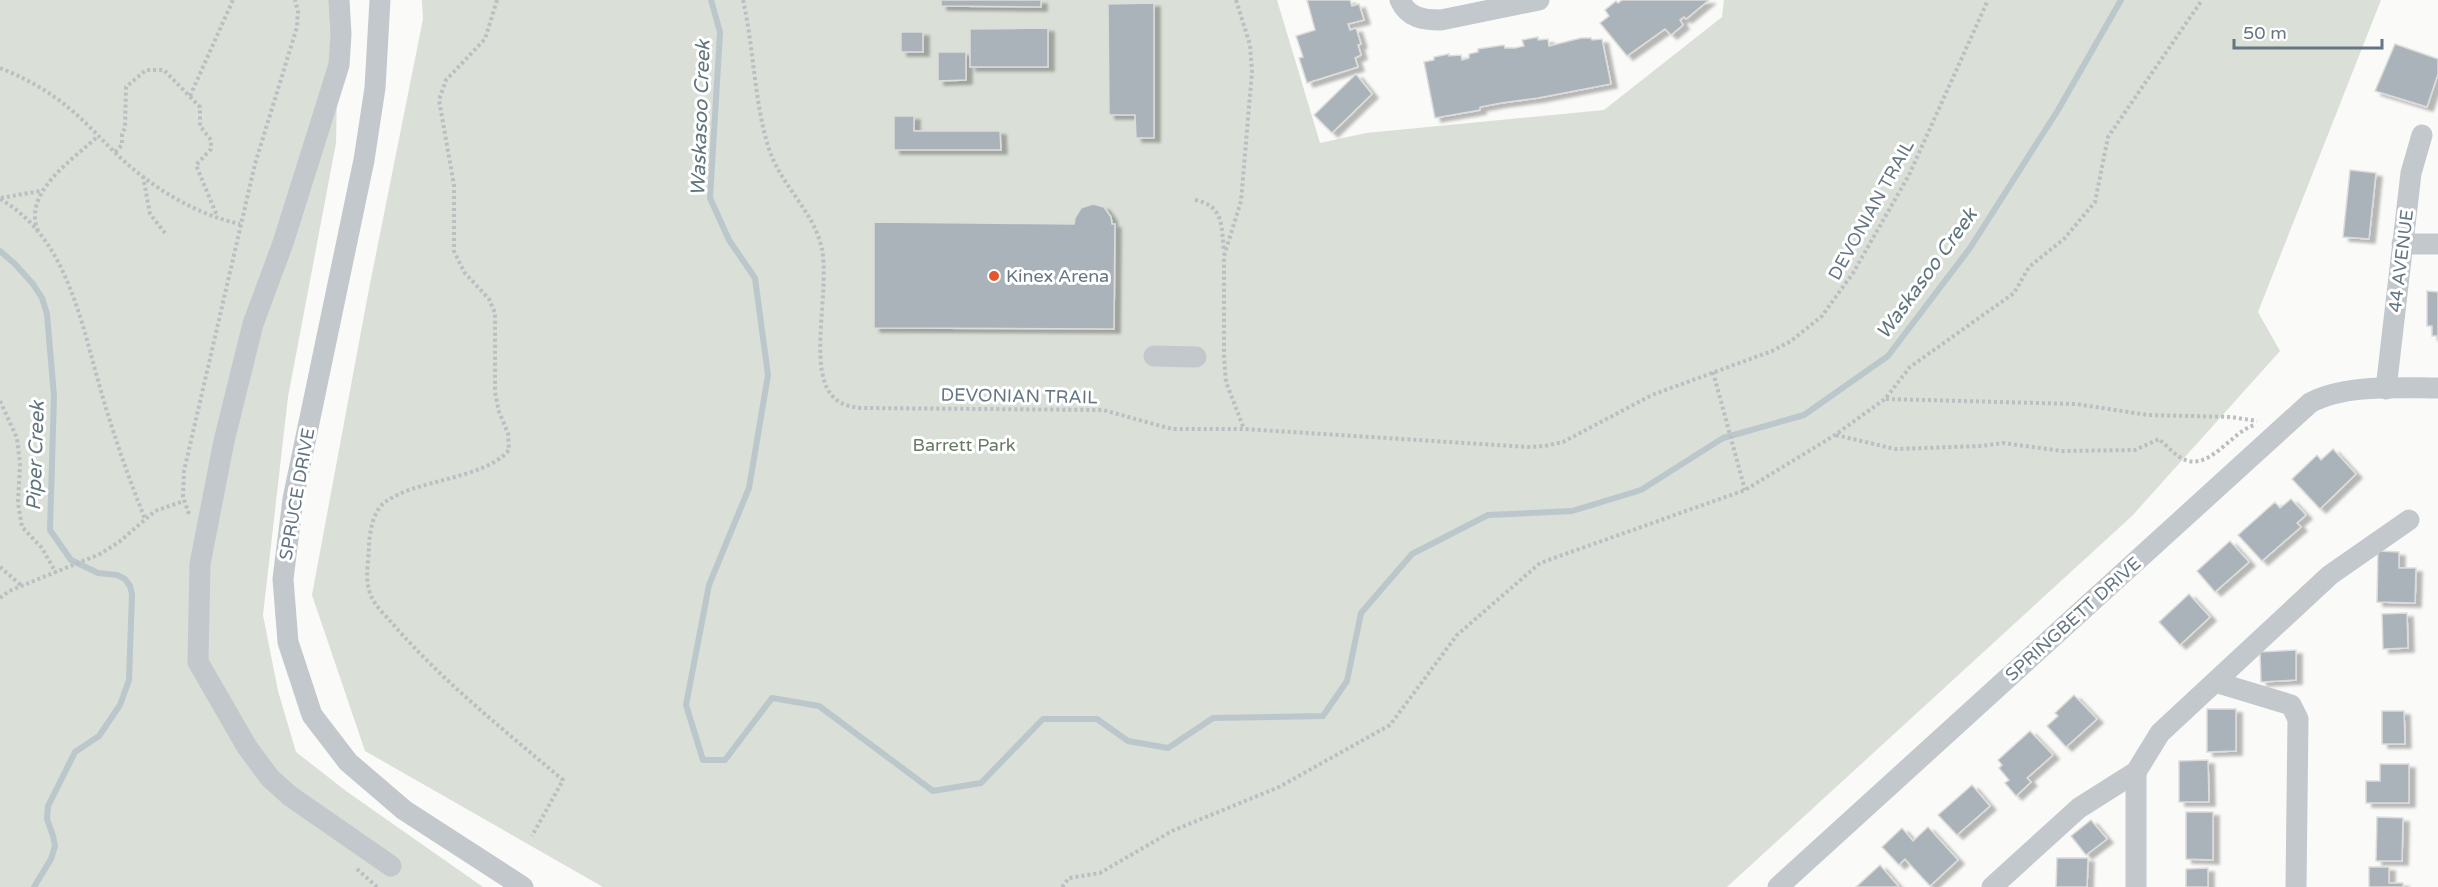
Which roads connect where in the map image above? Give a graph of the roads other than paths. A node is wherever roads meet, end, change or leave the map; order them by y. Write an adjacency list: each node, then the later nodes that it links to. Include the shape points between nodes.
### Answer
1 (339, 0): 15 (street, via 339,65 253,324 224,441 200,564 198,662 246,747 270,778)
2 (380, 0): 16 (street, SPRUCE DRIVE, via 375,88 364,160 294,499 283,579 288,642 312,715 348,762 404,810)
3 (1400, 0): 4 (street, via 1404,10 1414,16 1441,20)
4 (1539, 0)
5 (2422, 135): 6 (street, 44 AVENUE, via 2411,173)
6 (2402, 244): 7 (street); 10 (street, 44 AVENUE)
7 (2438, 244)
8 (1154, 356): 9 (street)
9 (1196, 357)
10 (2386, 388): 11 (street, SPRINGBETT DRIVE); 17 (street, SPRINGBETT DRIVE, via 2335,393 2310,403)
11 (2438, 388)
12 (2409, 520): 13 (street, via 2330,574)
13 (2215, 682): 14 (street, via 2160,733); 20 (street, via 2291,705 2298,719)
14 (2136, 772): 18 (street, via 2079,808); 19 (street)
15 (391, 866)
16 (523, 887)
17 (1778, 887)
18 (1992, 887)
19 (2136, 887)
20 (2296, 887)

